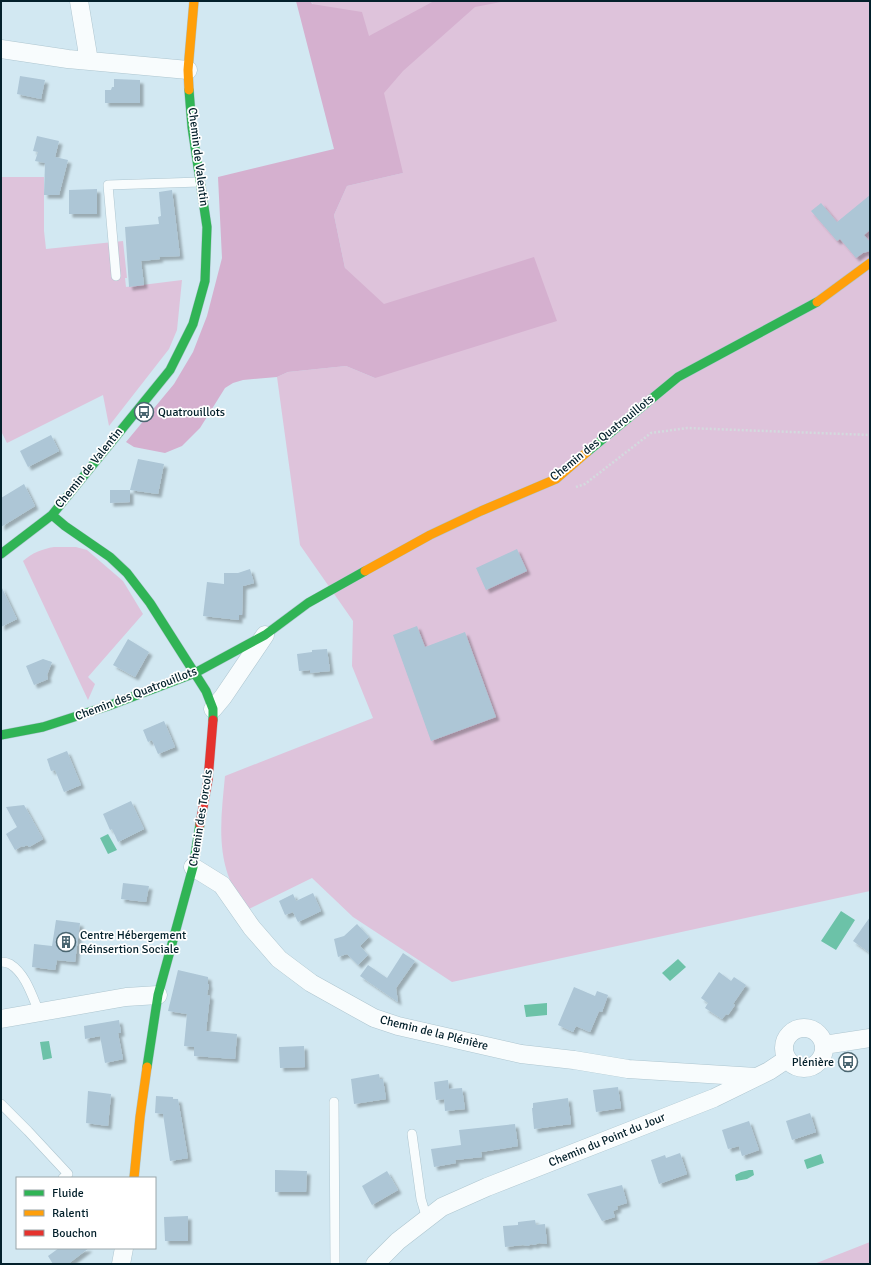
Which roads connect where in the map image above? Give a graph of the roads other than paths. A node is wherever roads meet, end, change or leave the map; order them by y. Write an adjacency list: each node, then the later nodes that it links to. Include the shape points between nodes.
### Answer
1 (79, 1): 4 (street)
2 (194, 1): 5 (street, Chemin de Valentin)
3 (1, 49): 4 (street)
4 (89, 61): 5 (street)
5 (188, 70): 6 (street, Chemin de Valentin, via 192,127)
6 (200, 182): 8 (lane, via 108,185); 9 (street, Chemin de Valentin, via 207,227 205,281 194,324 170,370)
7 (870, 263): 11 (street, Chemin des Quatrouillots, via 814,304 678,377 556,479 430,536 328,591)
8 (116, 276)
9 (52, 515): 10 (street, Chemin de Valentin); 12 (street, Chemin des Torcols, via 110,557 127,573 150,603)
10 (1, 554)
11 (265, 635): 12 (street, Chemin des Quatrouillots); 13 (street, Chemin des Quatrouillots)
12 (195, 673): 13 (street, Chemin des Torcols); 14 (street, Chemin des Quatrouillots, via 43,727)
13 (213, 708): 15 (street, Chemin des Torcols, via 208,780)
14 (1, 735)
15 (193, 867): 17 (street, Chemin des Torcols); 23 (street, Chemin de la Plénière, via 222,885 252,928 279,959 311,983 374,1018 398,1026 520,1054 628,1069)
16 (1, 962): 18 (lane, via 10,964 17,970)
17 (158, 995): 18 (street, via 126,997); 30 (street, Chemin des Torcols)
18 (39, 1012): 19 (street)
19 (1, 1018)
20 (870, 1038): 21 (street)
21 (824, 1045): 22 (street, via 821,1058 811,1067 798,1067); 22 (street, via 818,1034 800,1028 788,1035 785,1040)
22 (787, 1059): 24 (street, Chemin du Point du Jour)
23 (707, 1074): 24 (street, Chemin de la Plénière); 25 (street)
24 (756, 1077): 25 (street, Chemin du Point du Jour)
25 (714, 1098): 31 (street, Chemin du Point du Jour, via 488,1187 442,1207)
26 (334, 1102): 34 (lane)
27 (1, 1104): 29 (lane, via 68,1174)
28 (412, 1134): 31 (lane, via 421,1198)
29 (64, 1177)
30 (134, 1177)
31 (427, 1219): 35 (street, Chemin du Point du Jour, via 398,1241)
32 (124, 1249): 33 (street)
33 (121, 1264)
34 (335, 1264)
35 (375, 1264)

